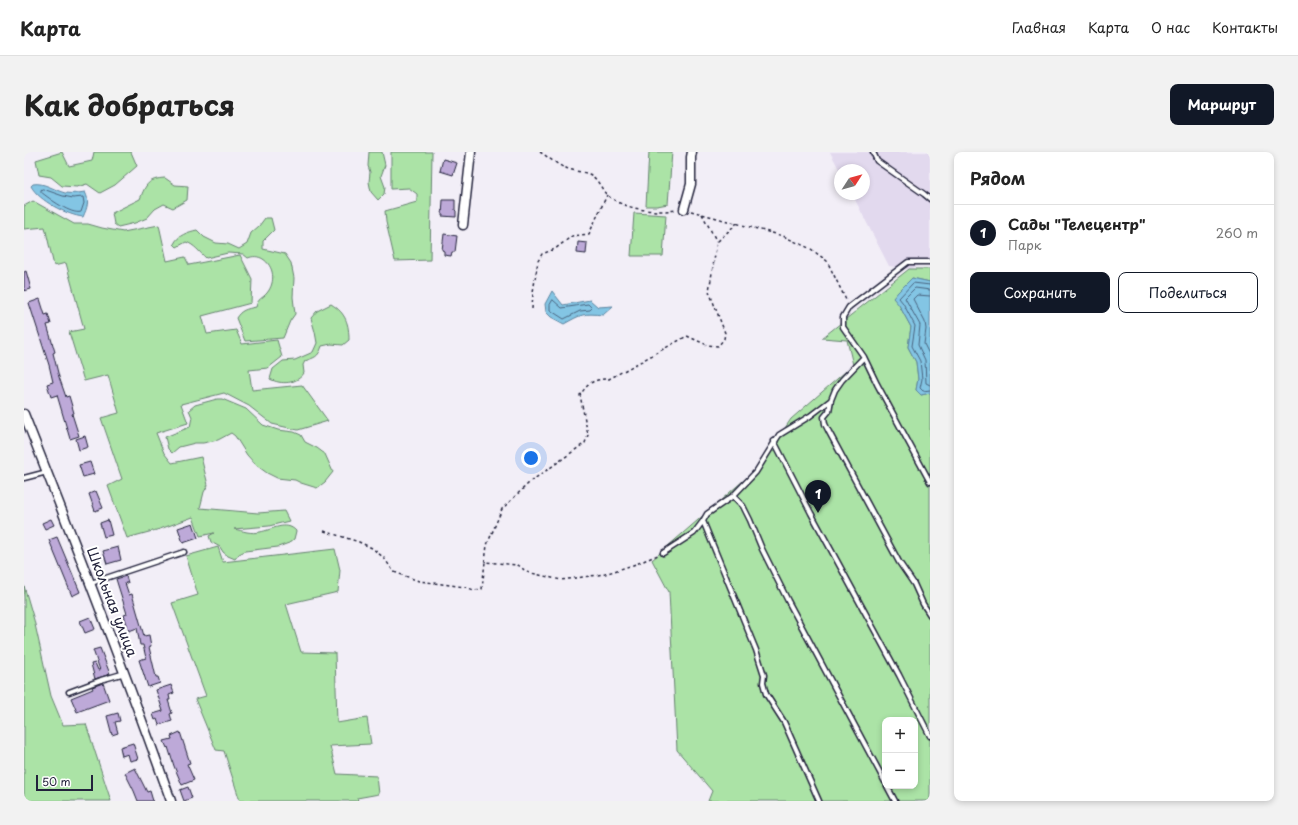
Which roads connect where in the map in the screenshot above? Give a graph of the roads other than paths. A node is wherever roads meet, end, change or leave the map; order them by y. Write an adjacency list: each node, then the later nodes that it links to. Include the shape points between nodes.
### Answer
1 (471, 152): 6 (street)
2 (692, 152): 5 (street, via 691,184)
3 (873, 152): 4 (lane, via 877,161)
4 (930, 199)
5 (684, 209)
6 (463, 225)
7 (930, 262): 8 (lane, via 908,262 849,307 843,317 843,327)
8 (864, 356): 9 (lane, via 842,380); 14 (lane)
9 (832, 400): 11 (lane, via 779,435); 20 (lane, via 824,417 825,424)
10 (24, 414): 12 (street, Школьная улица)
11 (774, 441): 15 (lane, via 756,472); 23 (lane)
12 (47, 472): 13 (lane); 19 (street, Школьная улица)
13 (24, 478)
14 (930, 482)
15 (733, 496): 16 (lane, via 707,514); 24 (lane, via 743,506 788,601)
16 (702, 521): 18 (lane, via 694,533); 27 (lane, via 756,650 764,675 766,694 784,722)
17 (184, 552): 19 (lane)
18 (662, 553)
19 (91, 583): 21 (street, Школьная улица)
20 (930, 615)
21 (125, 673): 22 (lane); 26 (street, Школьная улица)
22 (69, 692)
23 (930, 736)
24 (882, 776)
25 (889, 789): 28 (lane)
26 (171, 801)
27 (819, 801)
28 (895, 801)

